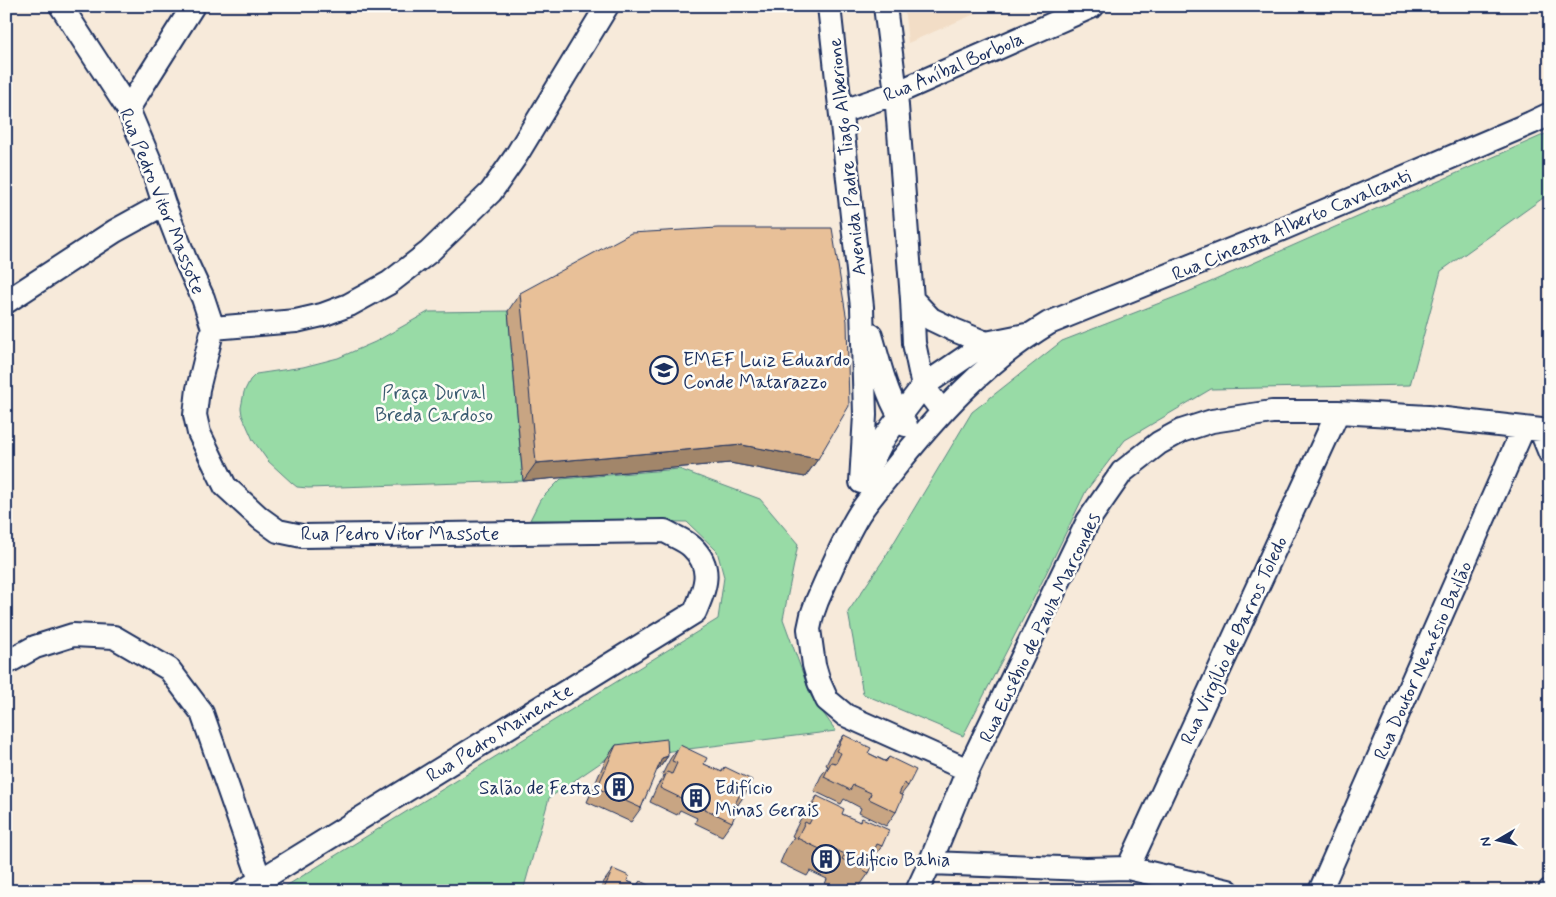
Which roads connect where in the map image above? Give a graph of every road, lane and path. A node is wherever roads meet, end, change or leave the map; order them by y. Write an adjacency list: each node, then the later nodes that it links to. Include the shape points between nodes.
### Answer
1 (61, 6): 8 (street, Rua Pedro Vitor Massote)
2 (193, 6): 8 (street)
3 (607, 6): 15 (street, via 491,192 429,252 389,283 349,305 322,315)
4 (829, 6): 9 (street, Avenida Padre Tiago Alberione)
5 (885, 6): 7 (street)
6 (1093, 6): 7 (street, Rua Aníbal Borbola)
7 (896, 93): 9 (street, Rua Aníbal Borbola); 12 (street)
8 (128, 109): 11 (street, Rua Pedro Vitor Massote)
9 (841, 112): 14 (street, Avenida Padre Tiago Alberione)
10 (1550, 114): 16 (street, Rua Cineasta Alberto Cavalcanti, via 1282,229 1049,323)
11 (164, 204): 13 (street, via 115,231); 15 (street, Rua Pedro Vitor Massote)
12 (912, 299): 17 (street, via 931,319); 18 (street, via 914,343)
13 (6, 302)
14 (862, 307): 21 (street, Avenida Padre Tiago Alberione); 25 (street, Avenida Padre Tiago Alberione, via 865,415)
15 (213, 328): 27 (street, Rua Pedro Vitor Massote, via 198,389 195,415 199,433 225,486 278,531 302,536 664,532)
16 (1032, 334): 17 (street, Rua Cineasta Alberto Cavalcanti); 19 (street, Rua Cineasta Alberto Cavalcanti, via 999,357)
17 (986, 343): 18 (street, Rua Cineasta Alberto Cavalcanti)
18 (924, 386): 19 (street); 21 (street, Rua Cineasta Alberto Cavalcanti)
19 (942, 411): 23 (street, Rua Cineasta Alberto Cavalcanti)
20 (1338, 412): 22 (street, Rua Eusébio de Paula Marcondes, via 1428,417); 29 (street, Rua Eusébio de Paula Marcondes, via 1272,412 1212,421 1159,443 1122,472 1088,521); 31 (street, Rua Virgílio de Barros Toledo)
21 (899, 416): 23 (street, Avenida Padre Tiago Alberione); 25 (street, Rua Cineasta Alberto Cavalcanti)
22 (1538, 431): 24 (street); 35 (street, Rua Doutor Nemésio Bailão)
23 (917, 440): 26 (street, Rua Cineasta Alberto Cavalcanti)
24 (1550, 454)
25 (861, 482): 26 (street, Rua Cineasta Alberto Cavalcanti)
26 (856, 518): 29 (street, Rua Cineasta Alberto Cavalcanti, via 812,615 810,629 819,682 827,700 845,715)
27 (692, 546): 32 (street, Rua Pedro Mainente, via 706,567 705,589 694,612)
28 (6, 662): 32 (street, via 73,635 114,636 169,669 202,713)
29 (968, 770): 30 (street, Rua Eusébio de Paula Marcondes)
30 (930, 863): 31 (street); 33 (street, Rua Eusébio de Paula Marcondes)
31 (1128, 868): 34 (street)
32 (252, 885)
33 (917, 891)
34 (1228, 891)
35 (1320, 891)

